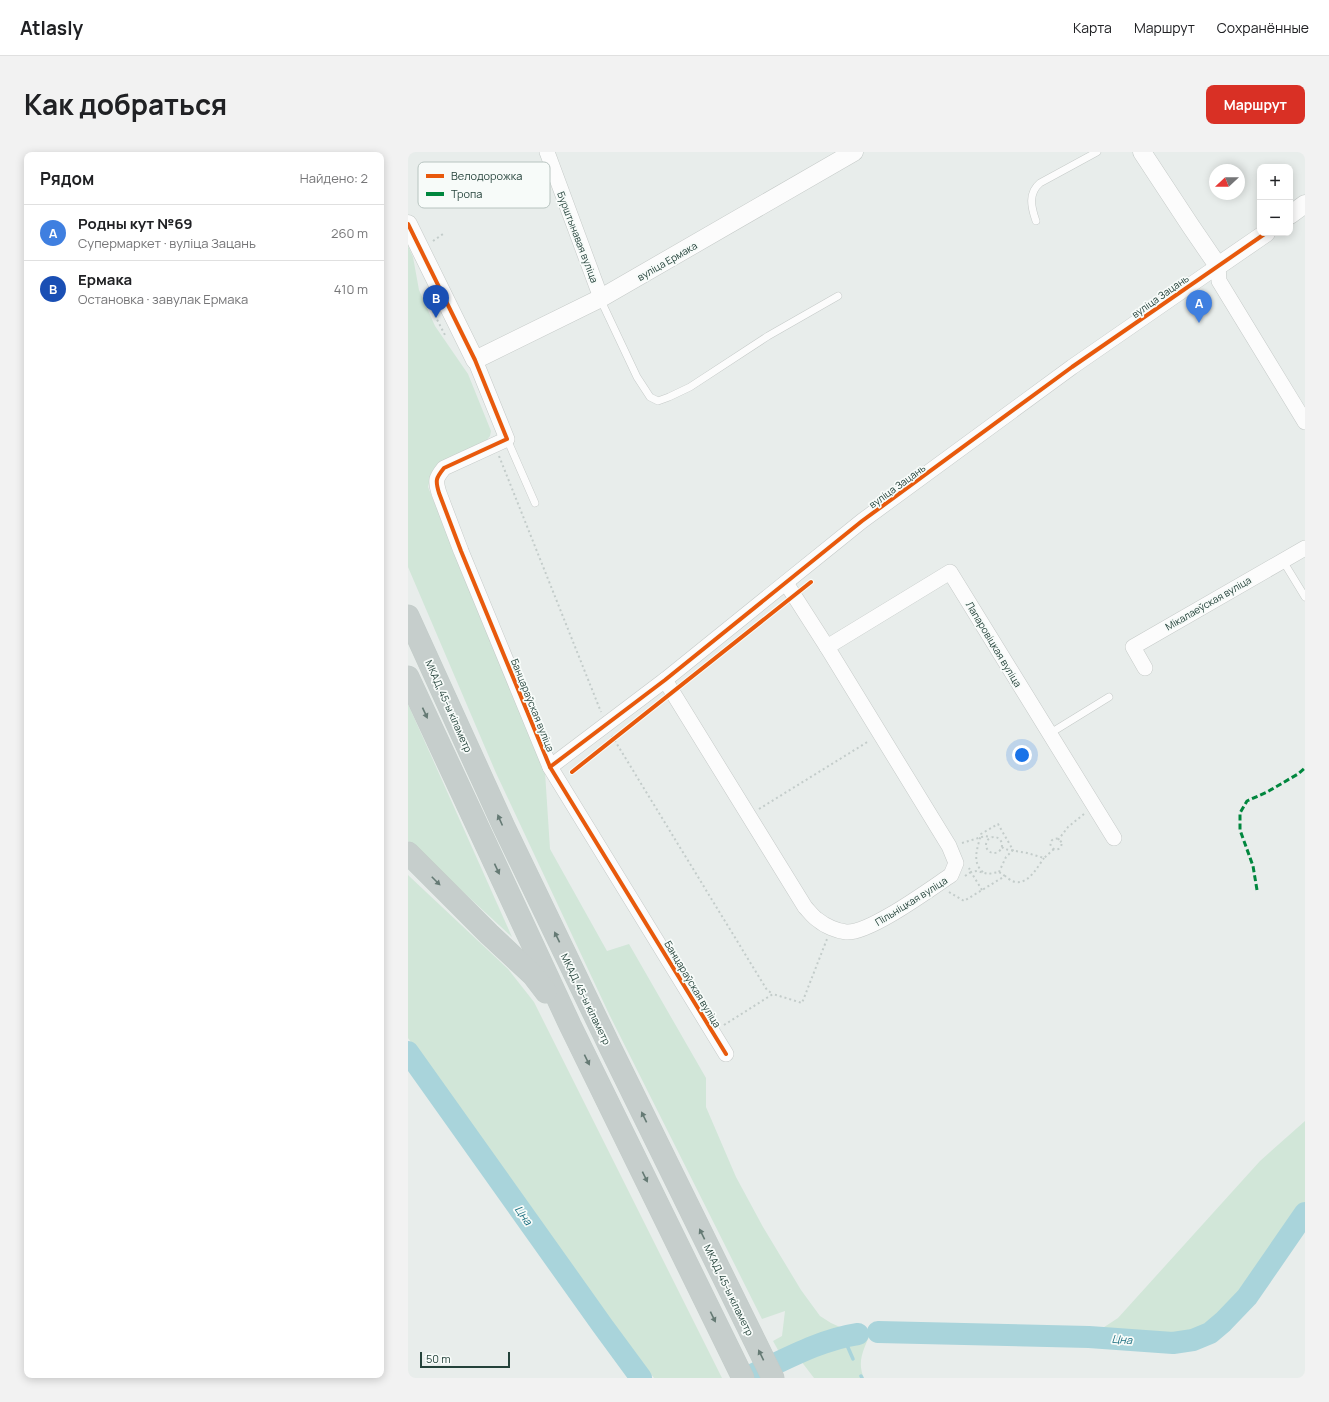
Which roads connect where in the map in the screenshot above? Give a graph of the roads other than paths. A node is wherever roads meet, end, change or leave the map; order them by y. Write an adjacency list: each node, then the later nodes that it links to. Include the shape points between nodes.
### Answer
1 (547, 152): 12 (street, Бурштынавая вуліца)
2 (854, 152): 12 (street, вуліца Ермака)
3 (1097, 152): 7 (lane, via 1034,188 1031,199)
4 (1142, 152): 10 (street)
5 (1305, 204): 6 (street)
6 (1293, 213)
7 (1036, 221)
8 (408, 224): 13 (street)
9 (1262, 236): 10 (street, вуліца Зацань)
10 (1218, 266): 14 (street, via 1219,281); 19 (street, вуліца Зацань, via 1072,367 862,521)
11 (838, 296): 12 (lane, via 768,336 690,387 658,401 650,397 637,377)
12 (601, 298): 13 (street, вуліца Ермака)
13 (475, 360): 15 (street)
14 (1305, 422)
15 (507, 438): 16 (lane); 28 (street, Банцараўская вуліца, via 444,468 436,483 461,551)
16 (535, 503)
17 (1305, 548): 18 (street, Мікалаеўская вуліца)
18 (1283, 561): 20 (lane); 23 (street, Мікалаеўская вуліца, via 1133,647)
19 (786, 583): 22 (street, Пільніцкая вуліца); 25 (street, вуліца Зацань)
20 (1305, 597)
21 (408, 616): 34 (highway, МКАД, 45-ы кіламетр, one-way to 21, via 606,1040 504,827)
22 (827, 647): 25 (street, Пільніцкая вуліца, via 949,846 956,863 951,875 942,882 861,930 847,932 831,928 805,907); 27 (street, Лапаровіцкая вуліца, via 950,572)
23 (1145, 668)
24 (408, 677): 31 (highway, one-way to 31)
25 (665, 680): 28 (street, вуліца Зацань, via 604,722)
26 (1109, 697): 27 (lane)
27 (1049, 734): 29 (street, Лапаровіцкая вуліца)
28 (550, 768): 32 (street, Банцараўская вуліца)
29 (1114, 838)
30 (408, 853): 31 (highway, one-way to 31, via 533,975)
31 (570, 1025): 33 (highway, one-way to 33)
32 (726, 1054)
33 (743, 1378)
34 (773, 1378)

